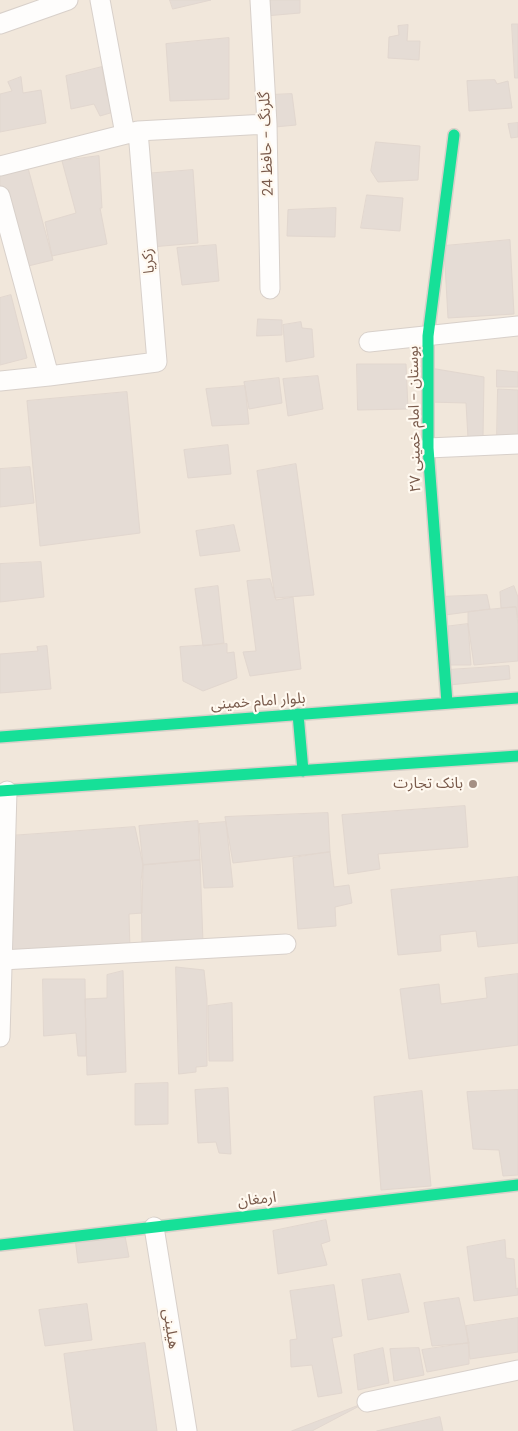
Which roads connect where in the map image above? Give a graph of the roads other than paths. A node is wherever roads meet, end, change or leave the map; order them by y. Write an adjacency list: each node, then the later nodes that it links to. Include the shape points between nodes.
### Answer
1 (68, 0): 4 (street)
2 (100, 0): 6 (street)
3 (260, 0): 5 (street, گلرنگ - حافظ 24)
4 (0, 24)
5 (267, 124): 6 (street); 10 (street, گلرنگ - حافظ 24)
6 (131, 132): 8 (street); 14 (street, زکریا, via 157,362)
7 (454, 135): 12 (street, بوستان - امام خمینی ۲۷)
8 (0, 166)
9 (0, 196): 14 (street)
10 (270, 289)
11 (518, 326): 12 (street)
12 (428, 336): 13 (street); 17 (street, بوستان - امام خمینی ۲۷)
13 (369, 342)
14 (49, 376): 15 (street, زکریا)
15 (0, 381)
16 (518, 444): 17 (street)
17 (428, 448): 19 (street, بوستان - امام خمینی ۲۷)
18 (518, 698): 19 (street, بلوار امام خمینی)
19 (447, 703): 20 (street, بلوار امام خمینی)
20 (298, 714): 21 (street, بلوار امام خمینی); 23 (street)
21 (0, 737)
22 (518, 756): 23 (street)
23 (303, 771): 24 (street)
24 (3, 791): 26 (street)
25 (286, 944): 26 (street)
26 (2, 960): 27 (street)
27 (0, 1037)
28 (518, 1185): 29 (street, ارمغان)
29 (154, 1227): 30 (street, ارمغان); 33 (street, هیلینی)
30 (0, 1245)
31 (518, 1370): 32 (street)
32 (367, 1402)
33 (187, 1431)

